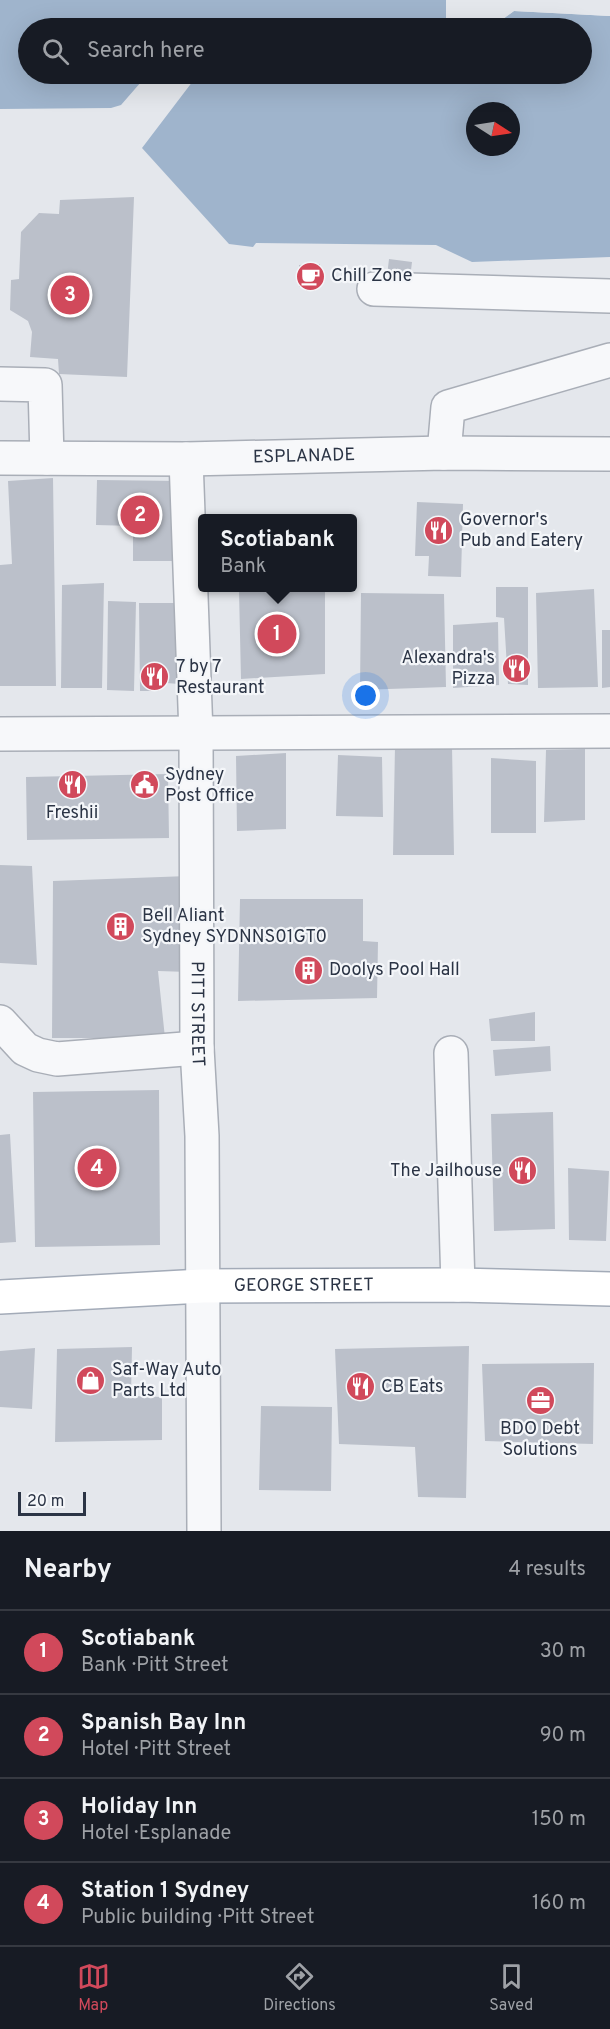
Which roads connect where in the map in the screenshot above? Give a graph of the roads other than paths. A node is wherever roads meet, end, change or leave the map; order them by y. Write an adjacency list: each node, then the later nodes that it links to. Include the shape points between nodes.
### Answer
1 (374, 289): 2 (street)
2 (610, 296)
3 (610, 360): 5 (street, via 448,407)
4 (0, 384): 8 (street, via 45,385)
5 (444, 453): 6 (street, ESPLANADE); 9 (street, ESPLANADE)
6 (610, 454)
7 (0, 458): 8 (street, ESPLANADE)
8 (47, 458): 9 (street, ESPLANADE)
9 (186, 459): 12 (street, PITT STREET)
10 (610, 731): 12 (street)
11 (0, 734): 12 (street)
12 (196, 734): 14 (street, PITT STREET)
13 (0, 1022): 14 (street, via 25,1049 50,1058)
14 (197, 1048): 16 (street, PITT STREET, via 202,1136)
15 (451, 1053): 17 (street)
16 (202, 1286): 17 (main road, GEORGE STREET); 19 (main road, GEORGE STREET); 20 (street, PITT STREET)
17 (458, 1286): 18 (main road, GEORGE STREET)
18 (610, 1289)
19 (0, 1297)
20 (204, 1531)

